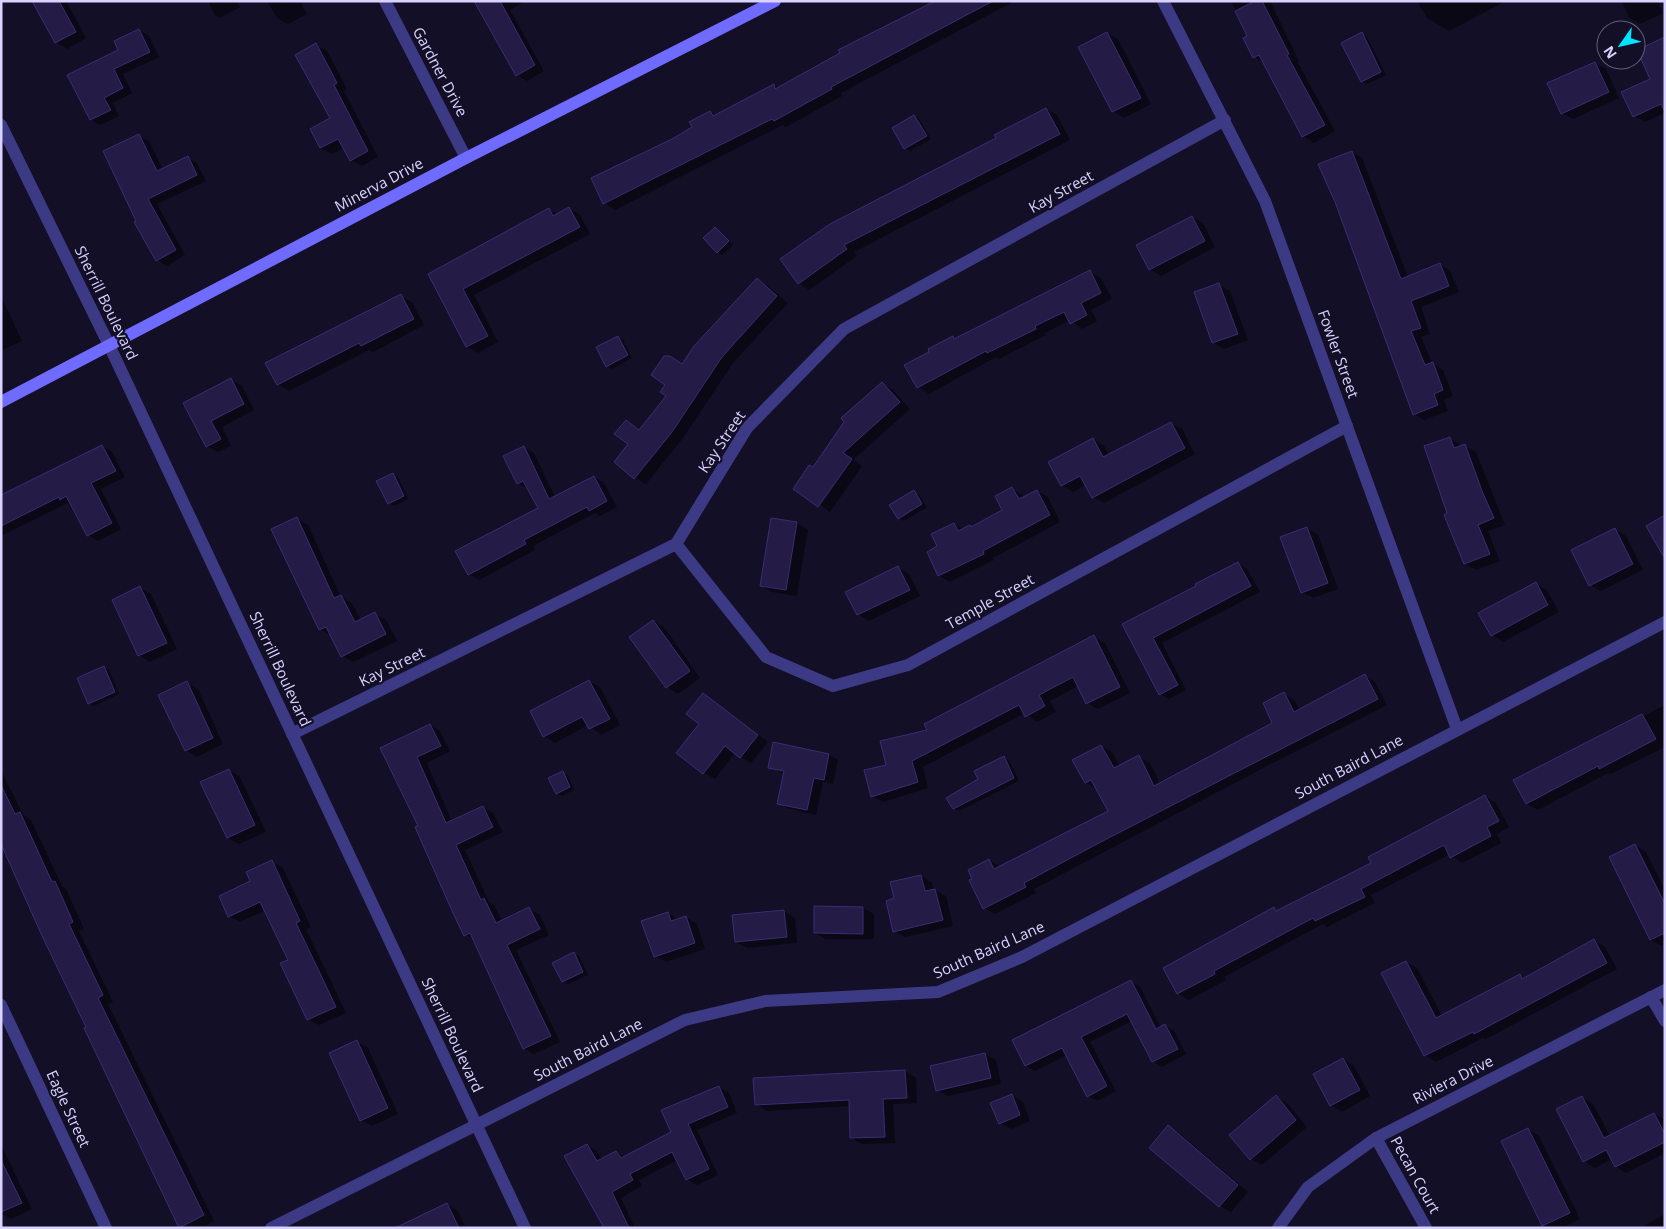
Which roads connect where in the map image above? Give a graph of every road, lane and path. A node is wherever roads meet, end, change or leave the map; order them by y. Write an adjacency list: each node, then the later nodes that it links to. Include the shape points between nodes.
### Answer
1 (385, 1): 6 (street, Gardner Drive)
2 (775, 1): 6 (street, Minerva Drive)
3 (1163, 1): 4 (street, Fowler Street)
4 (1225, 120): 9 (street, Fowler Street, via 1265,201); 10 (street, Kay Street, via 844,329 747,428)
5 (1, 125): 7 (street, Sherrill Boulevard)
6 (466, 158): 7 (street, Minerva Drive)
7 (109, 345): 8 (street, Minerva Drive); 13 (street, Sherrill Boulevard)
8 (1, 402)
9 (1347, 426): 10 (street, Temple Street, via 908,665 833,686 766,657); 12 (street, Fowler Street)
10 (676, 544): 13 (street, Kay Street)
11 (1665, 622): 12 (street, South Baird Lane)
12 (1457, 729): 18 (street, South Baird Lane, via 1022,957 938,992 765,1001 684,1020)
13 (292, 734): 18 (street, Sherrill Boulevard)
14 (1665, 990): 15 (street, Riviera Drive)
15 (1651, 997): 17 (street); 19 (street, Riviera Drive)
16 (1, 1005): 20 (street, Eagle Street)
17 (1665, 1021)
18 (476, 1124): 21 (street, South Baird Lane); 22 (street, Sherrill Boulevard)
19 (1376, 1138): 23 (street, Riviera Drive, via 1308,1187); 24 (street, Pecan Court)
20 (106, 1228)
21 (272, 1228)
22 (525, 1228)
23 (1278, 1228)
24 (1426, 1228)

